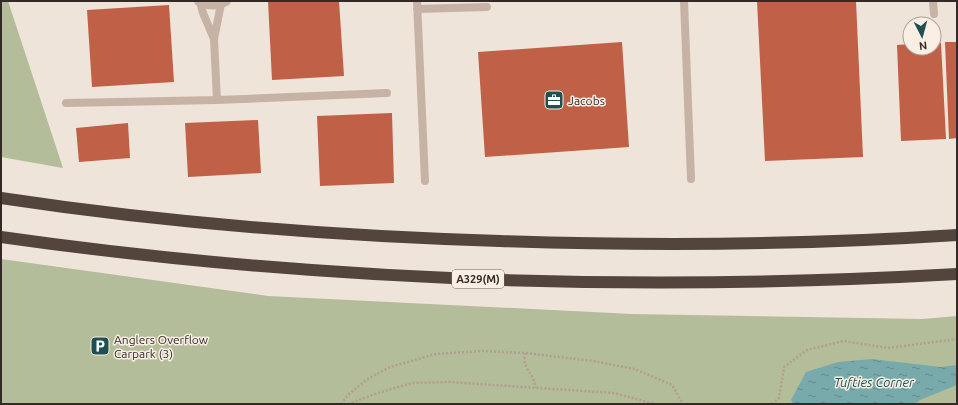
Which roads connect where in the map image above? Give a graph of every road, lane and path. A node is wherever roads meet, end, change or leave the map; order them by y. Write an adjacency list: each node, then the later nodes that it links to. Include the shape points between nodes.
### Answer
1 (200, 1): 4 (street, via 214,5); 8 (lane, via 202,13)
2 (684, 1): 12 (lane)
3 (933, 1): 7 (lane)
4 (224, 2): 8 (lane)
5 (417, 5): 6 (lane); 13 (lane)
6 (487, 7)
7 (934, 14)
8 (214, 39): 10 (lane)
9 (387, 93): 10 (lane)
10 (217, 100): 11 (lane)
11 (66, 103)
12 (691, 179)
13 (425, 181)
14 (1, 198): 15 (highway, via 193,222 452,240 732,245)
15 (957, 235)
16 (1, 237): 17 (highway, A329(M), via 221,263 373,275 546,282 706,283)
17 (957, 274)
18 (957, 339): 25 (path, via 888,348 844,341 807,350 784,367 779,398)
19 (525, 353): 20 (path, via 524,362 533,377); 21 (path, via 482,351 436,354 390,367 369,378); 24 (path, via 635,369 672,385)
20 (535, 388): 22 (path, via 449,382 412,383); 23 (path, via 614,393)
21 (341, 404)
22 (348, 404)
23 (655, 404)
24 (684, 404)
25 (772, 404)

